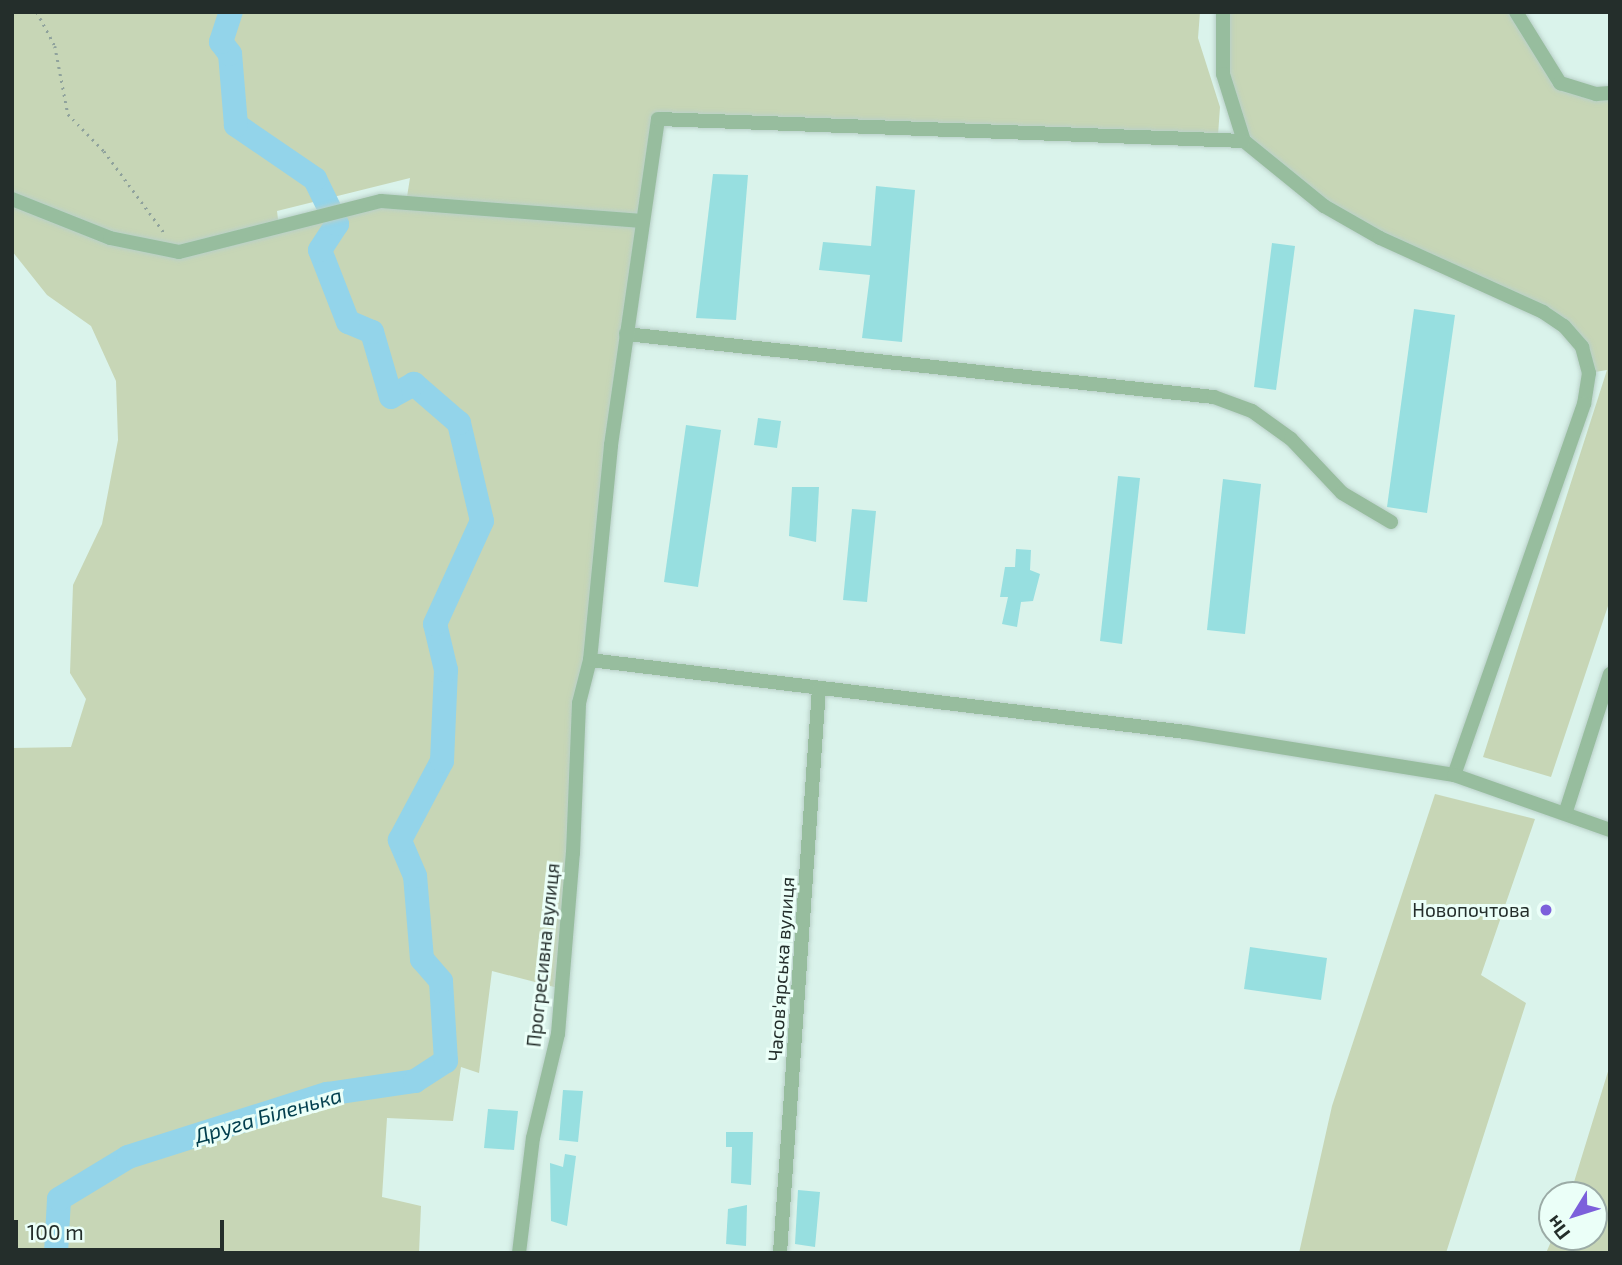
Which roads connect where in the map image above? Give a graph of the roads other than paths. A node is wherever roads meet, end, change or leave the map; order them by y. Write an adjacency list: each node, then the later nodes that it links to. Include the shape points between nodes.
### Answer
1 (1223, 12): 4 (street, via 1223,74)
2 (1516, 12): 3 (street, via 1560,83 1596,94)
3 (1610, 93)
4 (1244, 141): 6 (street, Прогресивна вулиця, via 658,119); 12 (street, via 1324,206 1380,238 1543,312 1564,326 1582,347 1589,373 1584,404)
5 (12, 199): 6 (street, via 110,238 178,252 381,201)
6 (642, 221): 7 (street, Прогресивна вулиця)
7 (626, 334): 8 (street, via 1214,397 1252,411 1291,439 1342,494); 9 (street, Прогресивна вулиця)
8 (1391, 522)
9 (590, 660): 11 (street); 15 (street, Прогресивна вулиця, via 579,703 573,853 558,1034 533,1138)
10 (1610, 674): 13 (street)
11 (819, 688): 12 (street, via 1186,732); 16 (street, Часов'ярська вулиця)
12 (1454, 775): 13 (street)
13 (1566, 811): 14 (street)
14 (1610, 830)
15 (519, 1253)
16 (780, 1253)

